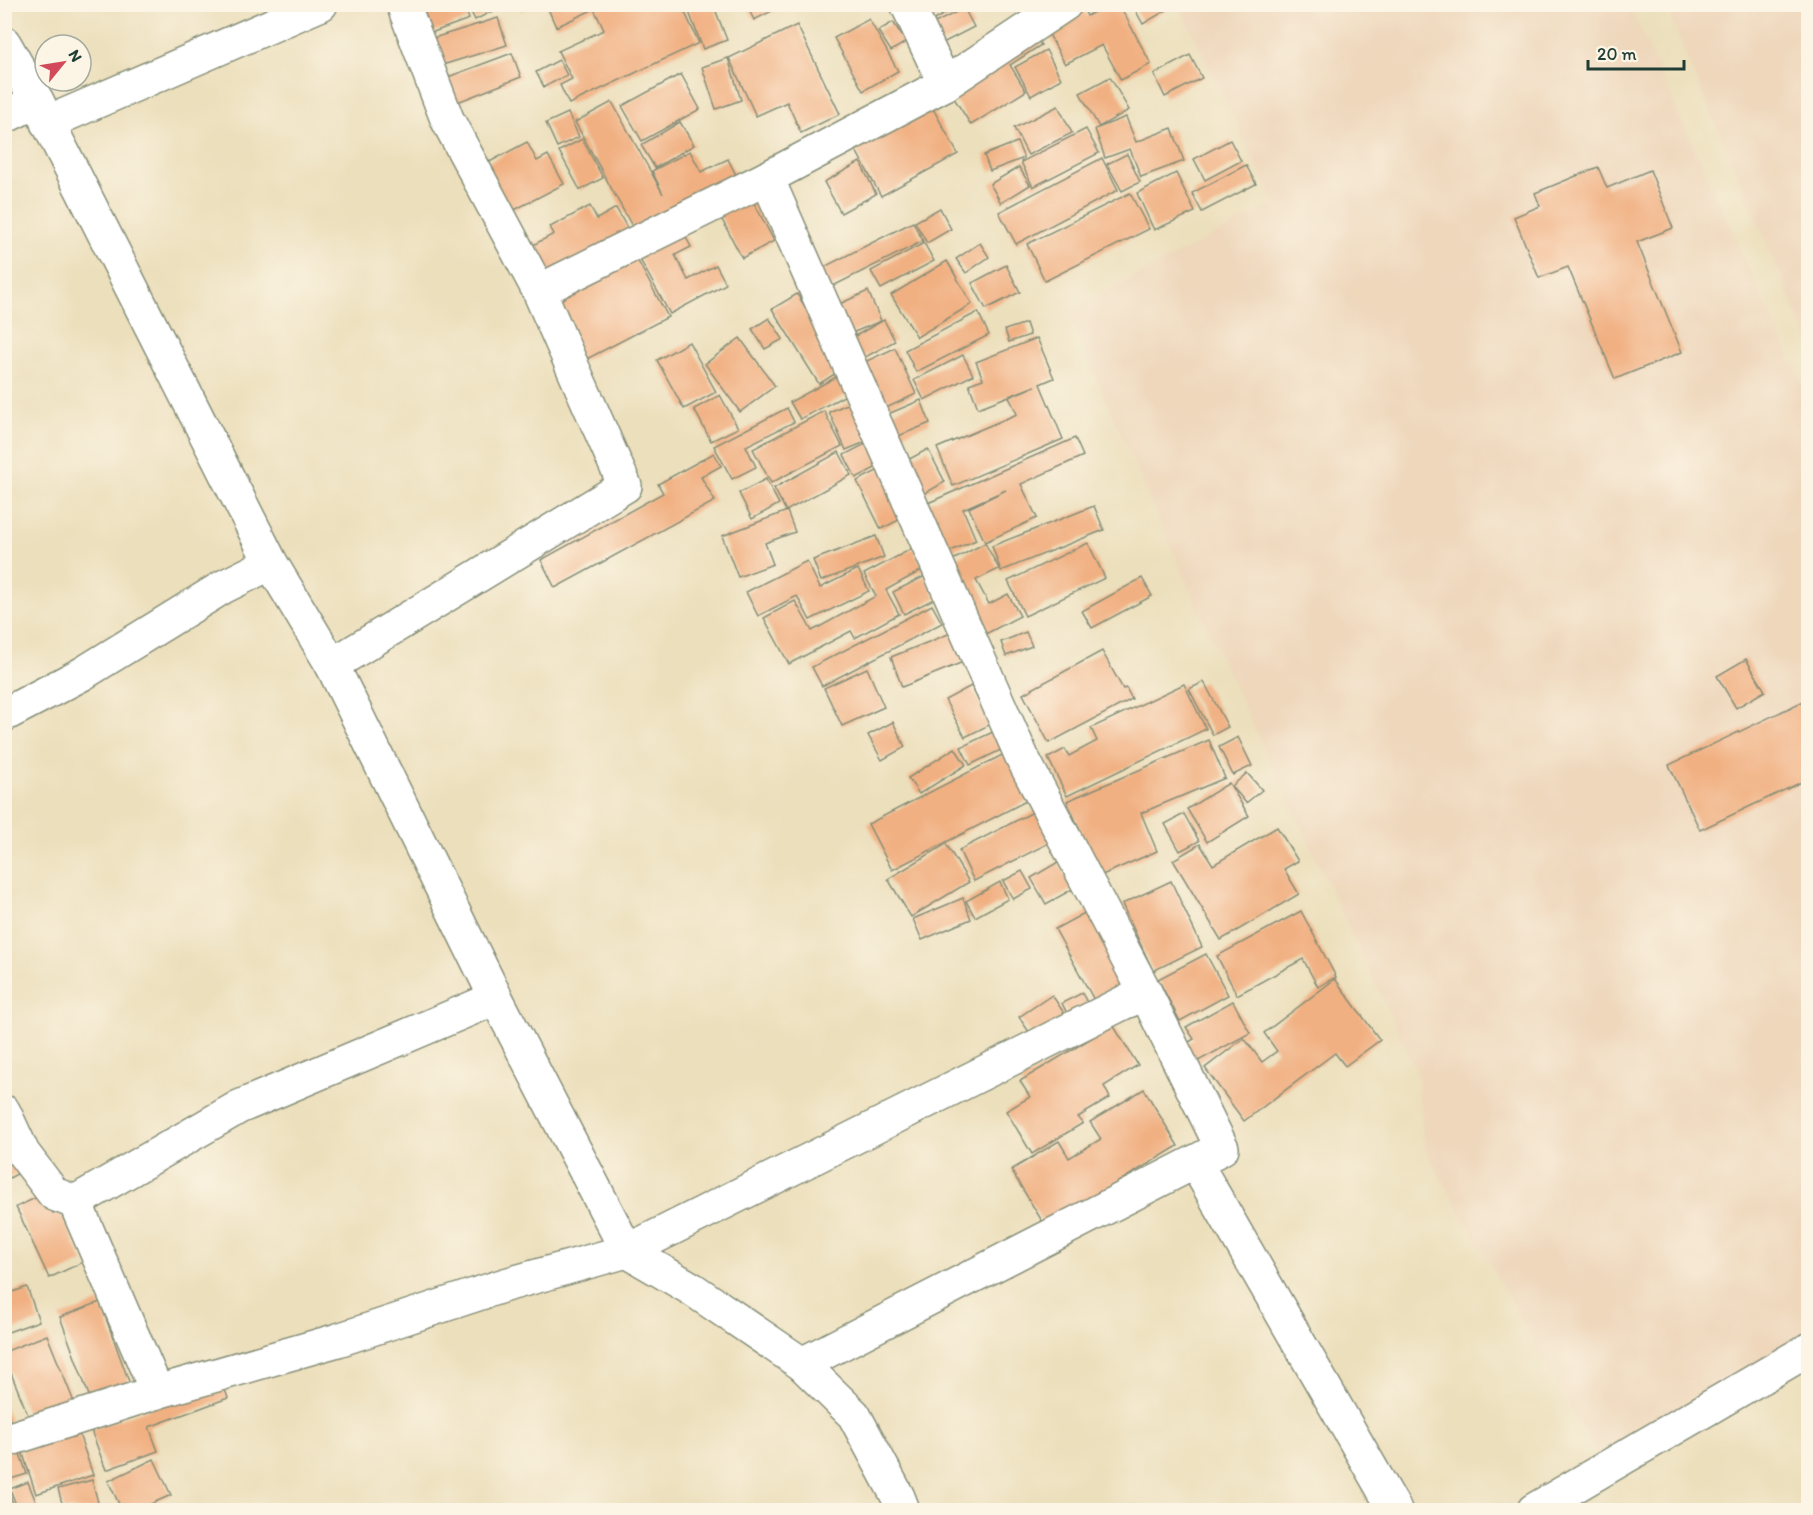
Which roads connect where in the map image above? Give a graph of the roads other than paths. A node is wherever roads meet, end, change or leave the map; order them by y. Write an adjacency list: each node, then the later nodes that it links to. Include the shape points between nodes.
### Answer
1 (321, 4): 7 (street)
2 (403, 4): 10 (street, via 447,119)
3 (907, 4): 6 (street)
4 (1065, 4): 6 (street)
5 (4, 43): 7 (street)
6 (945, 84): 9 (street)
7 (42, 112): 8 (street); 11 (street)
8 (4, 117)
9 (766, 178): 10 (street); 14 (street, via 1022,757)
10 (539, 291): 12 (street, via 625,486)
11 (271, 563): 12 (street); 13 (street)
12 (332, 665): 15 (street)
13 (4, 715)
14 (1146, 994): 17 (street, via 1222,1148); 19 (street)
15 (496, 998): 18 (street, via 239,1107); 19 (street)
16 (4, 1112): 18 (street, via 23,1153 54,1194)
17 (1195, 1162): 21 (street); 25 (street)
18 (75, 1202): 22 (street)
19 (627, 1251): 21 (street, via 692,1289); 22 (street)
20 (1809, 1350): 26 (street)
21 (801, 1364): 24 (street, via 854,1415)
22 (157, 1392): 23 (street)
23 (4, 1441)
24 (903, 1510)
25 (1395, 1510)
26 (1534, 1510)

